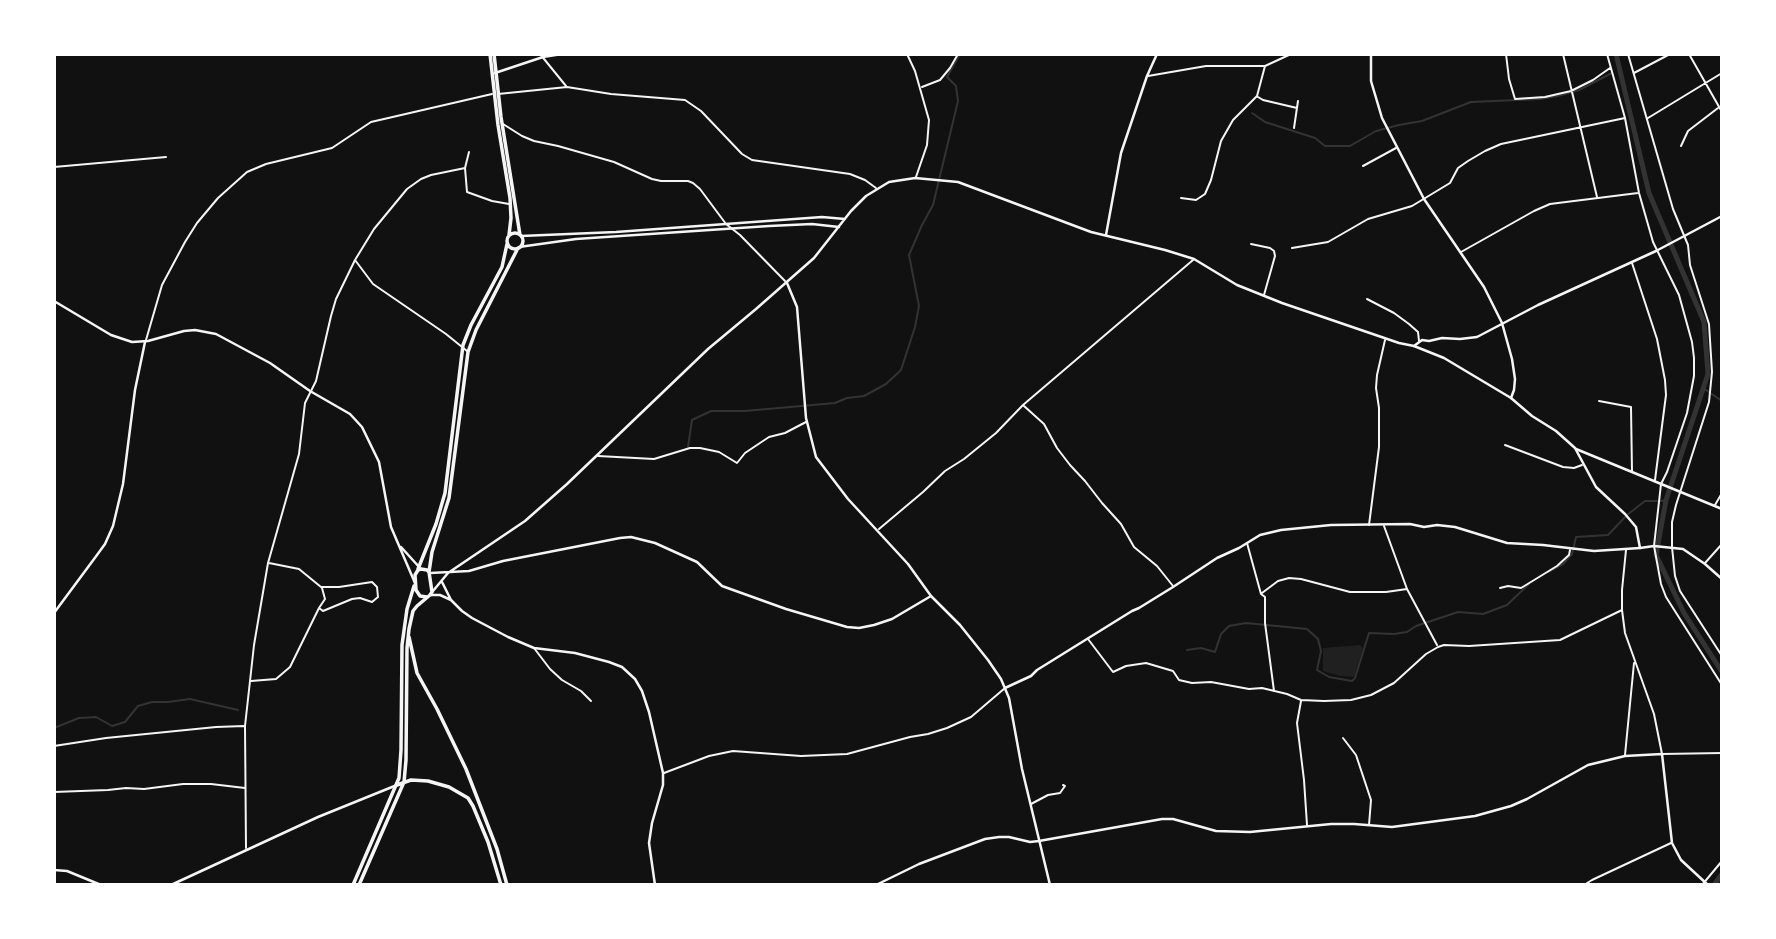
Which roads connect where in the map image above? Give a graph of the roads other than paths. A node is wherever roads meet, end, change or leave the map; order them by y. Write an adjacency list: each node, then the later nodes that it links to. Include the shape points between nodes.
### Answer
1 (492, 54): 18 (highway)
2 (562, 54): 14 (main road)
3 (906, 54): 23 (street)
4 (958, 54): 23 (street, via 940,80)
5 (1157, 54): 20 (main road)
6 (1291, 54): 15 (street)
7 (1371, 54): 37 (main road, via 1374,94)
8 (1506, 54): 24 (street, via 1515,99)
9 (1563, 54): 24 (street)
10 (1607, 54): 16 (street)
11 (1628, 54): 19 (street)
12 (1670, 54): 19 (street)
13 (1689, 54): 21 (street)
14 (542, 56): 18 (main road); 22 (street)
15 (1265, 65): 20 (street, via 1206,66); 26 (street)
16 (1611, 68): 24 (street); 31 (street)
17 (1722, 72): 21 (street)
18 (494, 73): 25 (highway)
19 (1634, 73): 32 (street)
20 (1147, 76): 58 (main road, via 1121,153)
21 (1705, 83): 29 (street); 32 (street)
22 (567, 87): 25 (street); 44 (street, via 685,100 752,160 850,174)
23 (921, 88): 43 (street, via 929,132)
24 (1571, 91): 34 (street)
25 (496, 94): 33 (highway); 49 (highway); 76 (street, via 370,122 332,148 247,172 218,198 185,242 162,285)
26 (1257, 96): 28 (street); 46 (street, via 1233,120 1221,141 1205,194 1196,200)
27 (1298, 101): 28 (street)
28 (1297, 108): 35 (street)
29 (1719, 108): 30 (street); 36 (street, via 1688,131)
30 (1722, 111)
31 (1625, 118): 34 (street); 45 (street)
32 (1647, 119): 59 (street)
33 (502, 123): 52 (street, via 534,141 614,162 652,179 688,181 700,189); 57 (highway)
34 (1581, 127): 47 (street); 48 (street, via 1485,151 1458,168 1450,183)
35 (1294, 128)
36 (1681, 146)
37 (1397, 147): 40 (street); 48 (main road)
38 (469, 152): 42 (street)
39 (166, 157): 41 (street)
40 (1363, 166)
41 (54, 167)
42 (465, 168): 49 (street, via 467,192); 68 (street, via 431,175 407,189)
43 (915, 178): 44 (main road); 58 (main road, via 958,182)
44 (877, 188): 51 (main road)
45 (1639, 192): 47 (street); 65 (street)
46 (1181, 198)
47 (1598, 198): 66 (street, via 1549,204)
48 (1424, 199): 64 (street, via 1368,219 1328,242); 66 (main road)
49 (510, 204): 56 (highway)
50 (1722, 216): 59 (main road)
51 (845, 219): 52 (main road); 53 (main road)
52 (726, 224): 54 (street); 55 (main road)
53 (839, 227): 54 (main road, via 812,224); 70 (main road)
54 (732, 229): 60 (main road); 70 (street)
55 (576, 234): 57 (main road); 60 (main road)
56 (509, 235): 57 (highway); 61 (highway)
57 (521, 235): 63 (highway)
58 (1105, 235): 67 (main road)
59 (1684, 237): 65 (main road); 94 (street, via 1710,324 1712,372 1709,402)
60 (576, 239): 63 (main road)
61 (507, 244): 63 (highway); 79 (highway, via 502,267)
62 (1251, 244): 71 (street, via 1275,251)
63 (519, 248): 80 (highway)
64 (1293, 248)
65 (1656, 251): 69 (main road); 93 (street, via 1679,295 1694,367 1691,399)
66 (1461, 253): 74 (main road)
67 (1194, 259): 71 (main road, via 1230,282); 84 (street)
68 (355, 260): 79 (street, via 373,284); 81 (street, via 336,299)
69 (1632, 262): 74 (main road); 92 (street, via 1657,338 1665,380)
70 (786, 283): 85 (main road, via 797,307); 88 (main road, via 708,349)
71 (1264, 296): 75 (main road)
72 (1367, 299): 77 (street, via 1409,324 1418,332)
73 (54, 301): 76 (main road, via 111,335)
74 (1502, 323): 77 (main road, via 1477,337); 82 (main road, via 1515,379)
75 (1385, 338): 78 (main road); 98 (street, via 1377,375 1379,447)
76 (145, 342): 81 (main road, via 184,331 216,334); 127 (main road, via 113,526)
77 (1419, 342): 78 (main road)
78 (1414, 346): 82 (main road)
79 (462, 348): 80 (street); 90 (highway)
80 (468, 352): 90 (highway)
81 (310, 391): 103 (main road, via 351,414 362,427 379,462); 109 (street, via 299,454)
82 (1511, 398): 87 (main road)
83 (1600, 401): 91 (street, via 1631,407)
84 (1023, 405): 100 (street, via 996,433 878,530); 118 (street, via 1044,424 1057,448 1135,547)
85 (806, 420): 88 (street, via 769,437 737,463 700,448 654,459); 100 (main road, via 816,457)
86 (1505, 445): 89 (street, via 1563,467)
87 (1575, 448): 89 (main road); 91 (main road)
88 (598, 456): 113 (main road, via 525,521)
89 (1583, 464): 106 (main road, via 1596,487 1636,527)
90 (451, 467): 111 (highway); 112 (highway, via 449,498)
91 (1632, 472): 92 (main road)
92 (1655, 481): 93 (main road)
93 (1661, 484): 94 (main road); 104 (street)
94 (1679, 492): 96 (main road); 105 (street)
95 (1722, 493): 96 (street)
96 (1714, 506): 97 (main road)
97 (1722, 509)
98 (1369, 525): 99 (main road); 101 (main road, via 1281,530)
99 (1384, 525): 107 (main road, via 1455,527 1507,543); 120 (street)
100 (880, 535): 123 (main road)
101 (1247, 542): 118 (main road); 121 (street)
102 (1722, 544): 110 (street)
103 (398, 545): 111 (main road); 116 (main road)
104 (1654, 546): 105 (main road); 106 (main road); 135 (street, via 1666,597)
105 (1670, 547): 110 (main road, via 1683,549); 132 (street, via 1679,591)
106 (1640, 548): 108 (main road)
107 (1572, 549): 108 (main road); 119 (street, via 1558,566 1521,588)
108 (1626, 549): 126 (street)
109 (268, 563): 117 (street, via 299,569); 134 (street)
110 (1705, 564): 114 (main road)
111 (419, 569): 112 (highway); 116 (highway)
112 (429, 572): 113 (main road); 122 (highway)
113 (448, 573): 115 (main road); 123 (main road, via 631,537 697,562 722,586 847,627 892,619)
114 (1722, 579)
115 (442, 581): 122 (main road); 124 (main road)
116 (415, 584): 122 (highway, via 420,596); 128 (highway, via 407,609)
117 (321, 587): 125 (street, via 325,599); 125 (street, via 372,582 378,597 372,602 360,598 323,611)
118 (1173, 587): 129 (main road)
119 (1500, 588)
120 (1407, 589): 121 (street, via 1350,592 1289,578); 130 (street)
121 (1261, 594): 137 (street, via 1265,597)
122 (429, 595): 124 (main road); 128 (highway, via 413,611)
123 (931, 596): 136 (main road, via 983,653)
124 (451, 600): 131 (main road, via 472,618)
125 (319, 608): 134 (street, via 290,667 276,679)
126 (1622, 610): 130 (street, via 1560,640); 133 (street)
127 (54, 613)
128 (407, 630): 147 (highway); 148 (highway, via 401,663); 155 (highway, via 417,673 451,735)
129 (1088, 639): 136 (main road); 137 (street, via 1113,672 1146,663 1192,683)
130 (1438, 647): 138 (street, via 1394,683 1371,695 1351,700)
131 (534, 648): 139 (street, via 550,669); 146 (main road, via 575,653 629,672 642,691)
132 (1722, 656)
133 (1634, 660): 144 (street, via 1654,714); 145 (street)
134 (250, 681): 140 (street)
135 (1722, 685)
136 (1004, 688): 146 (street, via 971,717 928,734 847,754 733,751); 152 (main road)
137 (1274, 692): 138 (street)
138 (1301, 700): 153 (street, via 1297,723)
139 (591, 701)
140 (245, 726): 142 (street); 150 (street)
141 (1343, 738): 154 (street, via 1356,755 1371,800)
142 (54, 746)
143 (1722, 752): 144 (street)
144 (1662, 754): 145 (main road); 158 (main road)
145 (1625, 756): 154 (main road, via 1588,765 1527,799 1492,812 1431,823)
146 (663, 773): 172 (main road, via 649,843)
147 (404, 782): 148 (highway); 157 (highway, via 428,781 460,792 474,806); 162 (highway)
148 (397, 785): 159 (main road); 162 (highway)
149 (1063, 785): 152 (street, via 1060,793)
150 (246, 788): 151 (street, via 211,783); 159 (street)
151 (54, 792)
152 (1030, 805): 156 (main road)
153 (1307, 826): 154 (main road); 156 (main road, via 1232,832 1173,819)
154 (1369, 826)
155 (494, 840): 157 (highway); 171 (highway)
156 (1039, 841): 173 (main road, via 985,839); 174 (main road)
157 (488, 842): 170 (highway)
158 (1672, 843): 164 (main road, via 1681,860); 175 (street)
159 (246, 851): 163 (main road)
160 (1722, 861): 164 (street)
161 (54, 870): 165 (main road)
162 (360, 877): 168 (highway); 169 (highway)
163 (186, 878): 166 (main road); 167 (street)
164 (1705, 884)
165 (101, 885)
166 (171, 885)
167 (187, 885)
168 (353, 885)
169 (359, 885)
170 (501, 885)
171 (507, 885)
172 (655, 885)
173 (876, 885)
174 (1050, 885)
175 (1584, 885)

